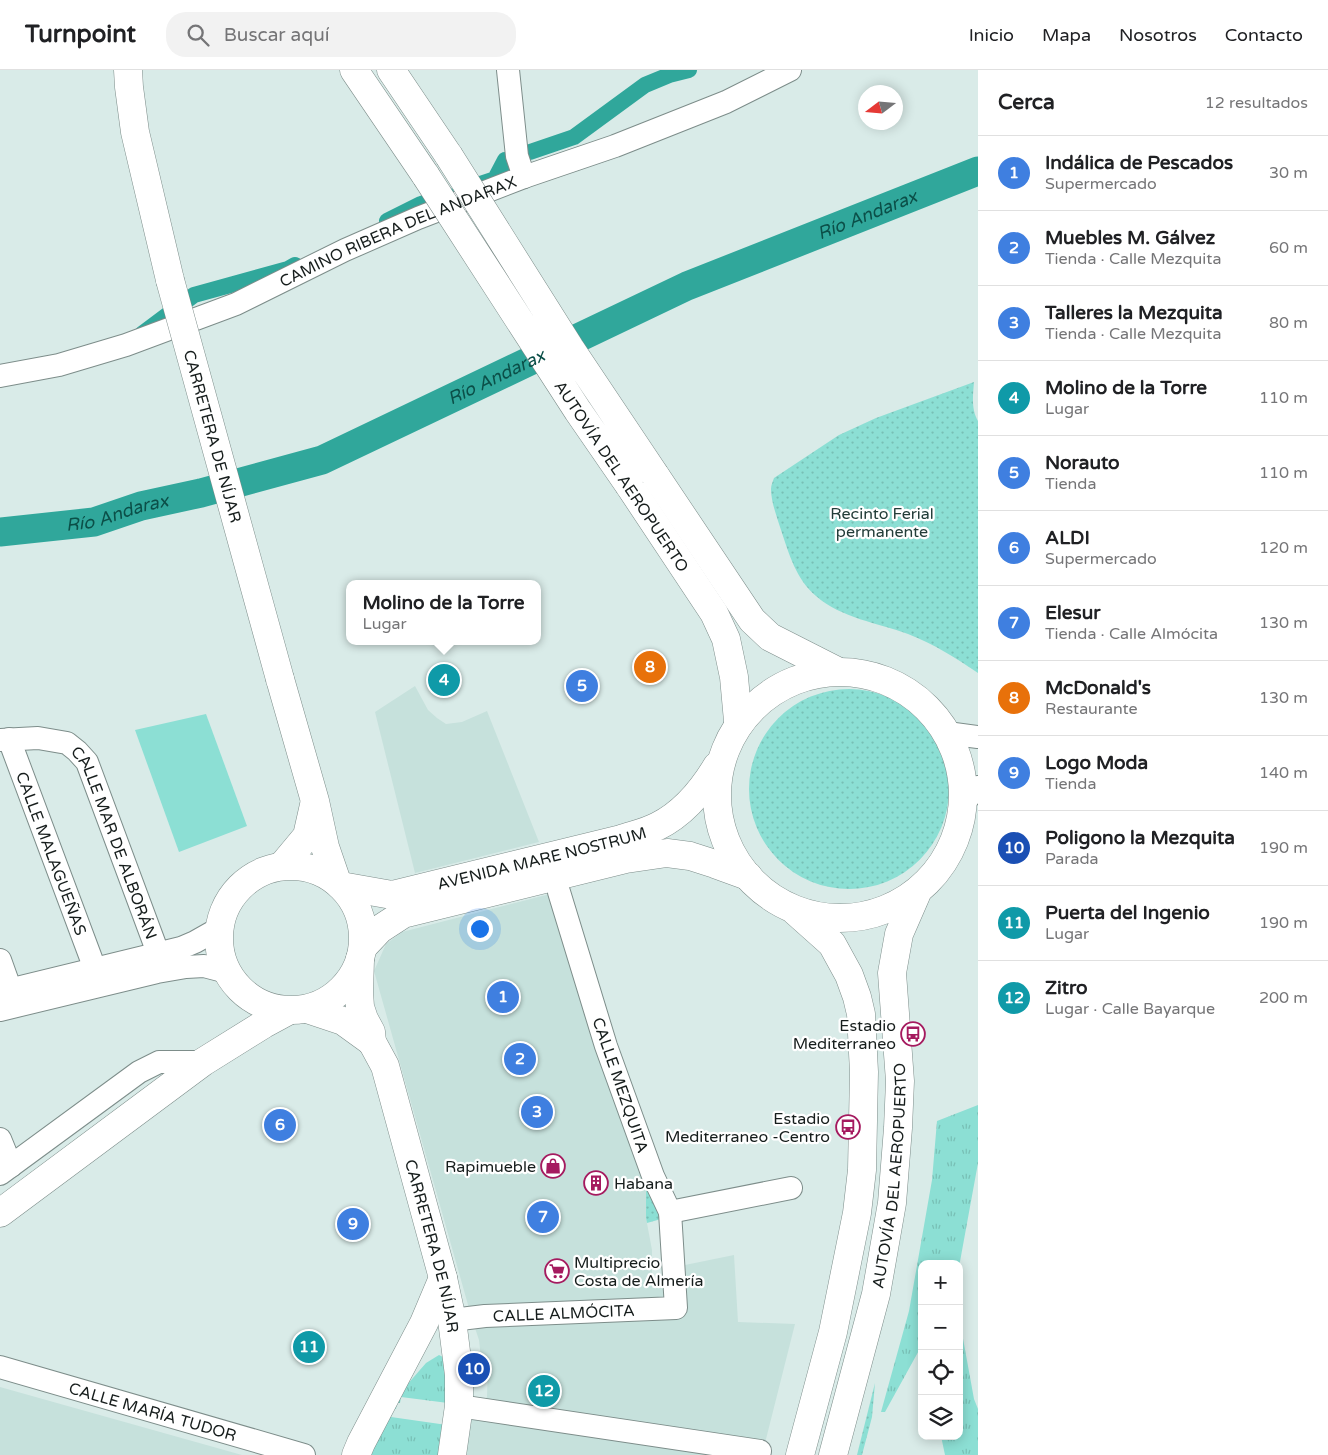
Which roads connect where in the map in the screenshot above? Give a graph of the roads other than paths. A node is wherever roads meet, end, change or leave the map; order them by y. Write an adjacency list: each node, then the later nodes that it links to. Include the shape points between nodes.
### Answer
1 (128, 70): 15 (main road, CARRETERA DE NÍJAR, bridge, via 135,132 170,280)
2 (354, 70): 9 (main road, AUTOVÍA DEL AEROPUERTO, bridge, via 714,613 726,639)
3 (391, 70): 8 (main road, AUTOVÍA DEL AEROPUERTO, bridge, via 570,348 752,620 770,637)
4 (508, 70): 6 (street, via 517,156)
5 (790, 70): 6 (street, CAMINO RIBERA DEL ANDARAX, via 726,102)
6 (524, 178): 7 (street, CAMINO RIBERA DEL ANDARAX, via 418,218 236,304 126,345 59,365)
7 (0, 376)
8 (836, 670): 9 (main road, via 804,677 779,688 759,700); 10 (main road, via 866,675 907,692 932,711)
9 (738, 721): 13 (main road)
10 (947, 733): 11 (street); 14 (main road)
11 (978, 736)
12 (5, 740): 23 (street, CALLE MAR DE ALBORÁN, via 38,738 67,743 87,762); 26 (street, CALLE MALAGUEÑAS)
13 (717, 766): 17 (main road, via 715,796 720,825 731,852); 18 (main road, AVENIDA MARE NOSTRUM, via 704,787 676,816 621,839 392,895)
14 (972, 793): 20 (main road, via 940,867)
15 (315, 801): 16 (main road, CARRETERA DE NÍJAR, via 307,836); 18 (main road, CARRETERA DE NÍJAR, via 325,846)
16 (282, 866): 18 (main road, via 302,866 321,872); 22 (main road, via 259,872 240,886 226,906)
17 (748, 876): 21 (main road, via 768,895); 24 (main road, AVENIDA MARE NOSTRUM, via 690,856 667,853 626,859 402,914 380,929)
18 (339, 884): 24 (main road, via 360,918)
19 (559, 892): 36 (street, CALLE MEZQUITA, via 606,1046 653,1176)
20 (916, 895): 21 (main road, via 862,917 830,918); 45 (main road, AUTOVÍA DEL AEROPUERTO, via 899,934 892,973 900,1081 892,1203 876,1294)
21 (792, 908): 49 (main road, AUTOVÍA DEL AEROPUERTO, via 832,944 850,975 861,1014 864,1072 862,1170 857,1213 833,1332)
22 (218, 929): 23 (street, via 188,945); 27 (main road, via 219,951)
23 (158, 953): 26 (street)
24 (361, 953): 30 (main road, via 356,969 344,987 330,999); 31 (main road, CARRETERA DE NÍJAR, via 359,1003)
25 (0, 960): 28 (street)
26 (95, 969): 28 (street)
27 (233, 980): 29 (street, via 204,966 176,968); 30 (main road, via 253,1000 270,1008); 32 (main road, via 243,1006 237,1026)
28 (5, 990)
29 (0, 1010)
30 (298, 1010): 31 (main road, CARRETERA DE NÍJAR, via 343,1021); 32 (main road, via 264,1024)
31 (372, 1042): 38 (main road, CARRETERA DE NÍJAR, via 385,1066)
32 (209, 1058): 34 (street, via 159,1062 139,1072); 37 (main road)
33 (0, 1138): 34 (street)
34 (5, 1170)
35 (791, 1188): 36 (street)
36 (670, 1212): 39 (street, CALLE MEZQUITA)
37 (0, 1213)
38 (443, 1278): 40 (main road, CARRETERA DE NÍJAR); 41 (main road)
39 (676, 1308): 40 (street, CALLE ALMÓCITA, via 486,1316)
40 (453, 1328): 41 (main road); 43 (main road, CARRETERA DE NÍJAR)
41 (401, 1365): 47 (main road)
42 (0, 1367): 46 (street, CALLE MARÍA TUDOR)
43 (459, 1406): 44 (street); 48 (main road, CARRETERA DE NÍJAR)
44 (760, 1450)
45 (836, 1451)
46 (304, 1455)
47 (356, 1455)
48 (452, 1455)
49 (800, 1455)

